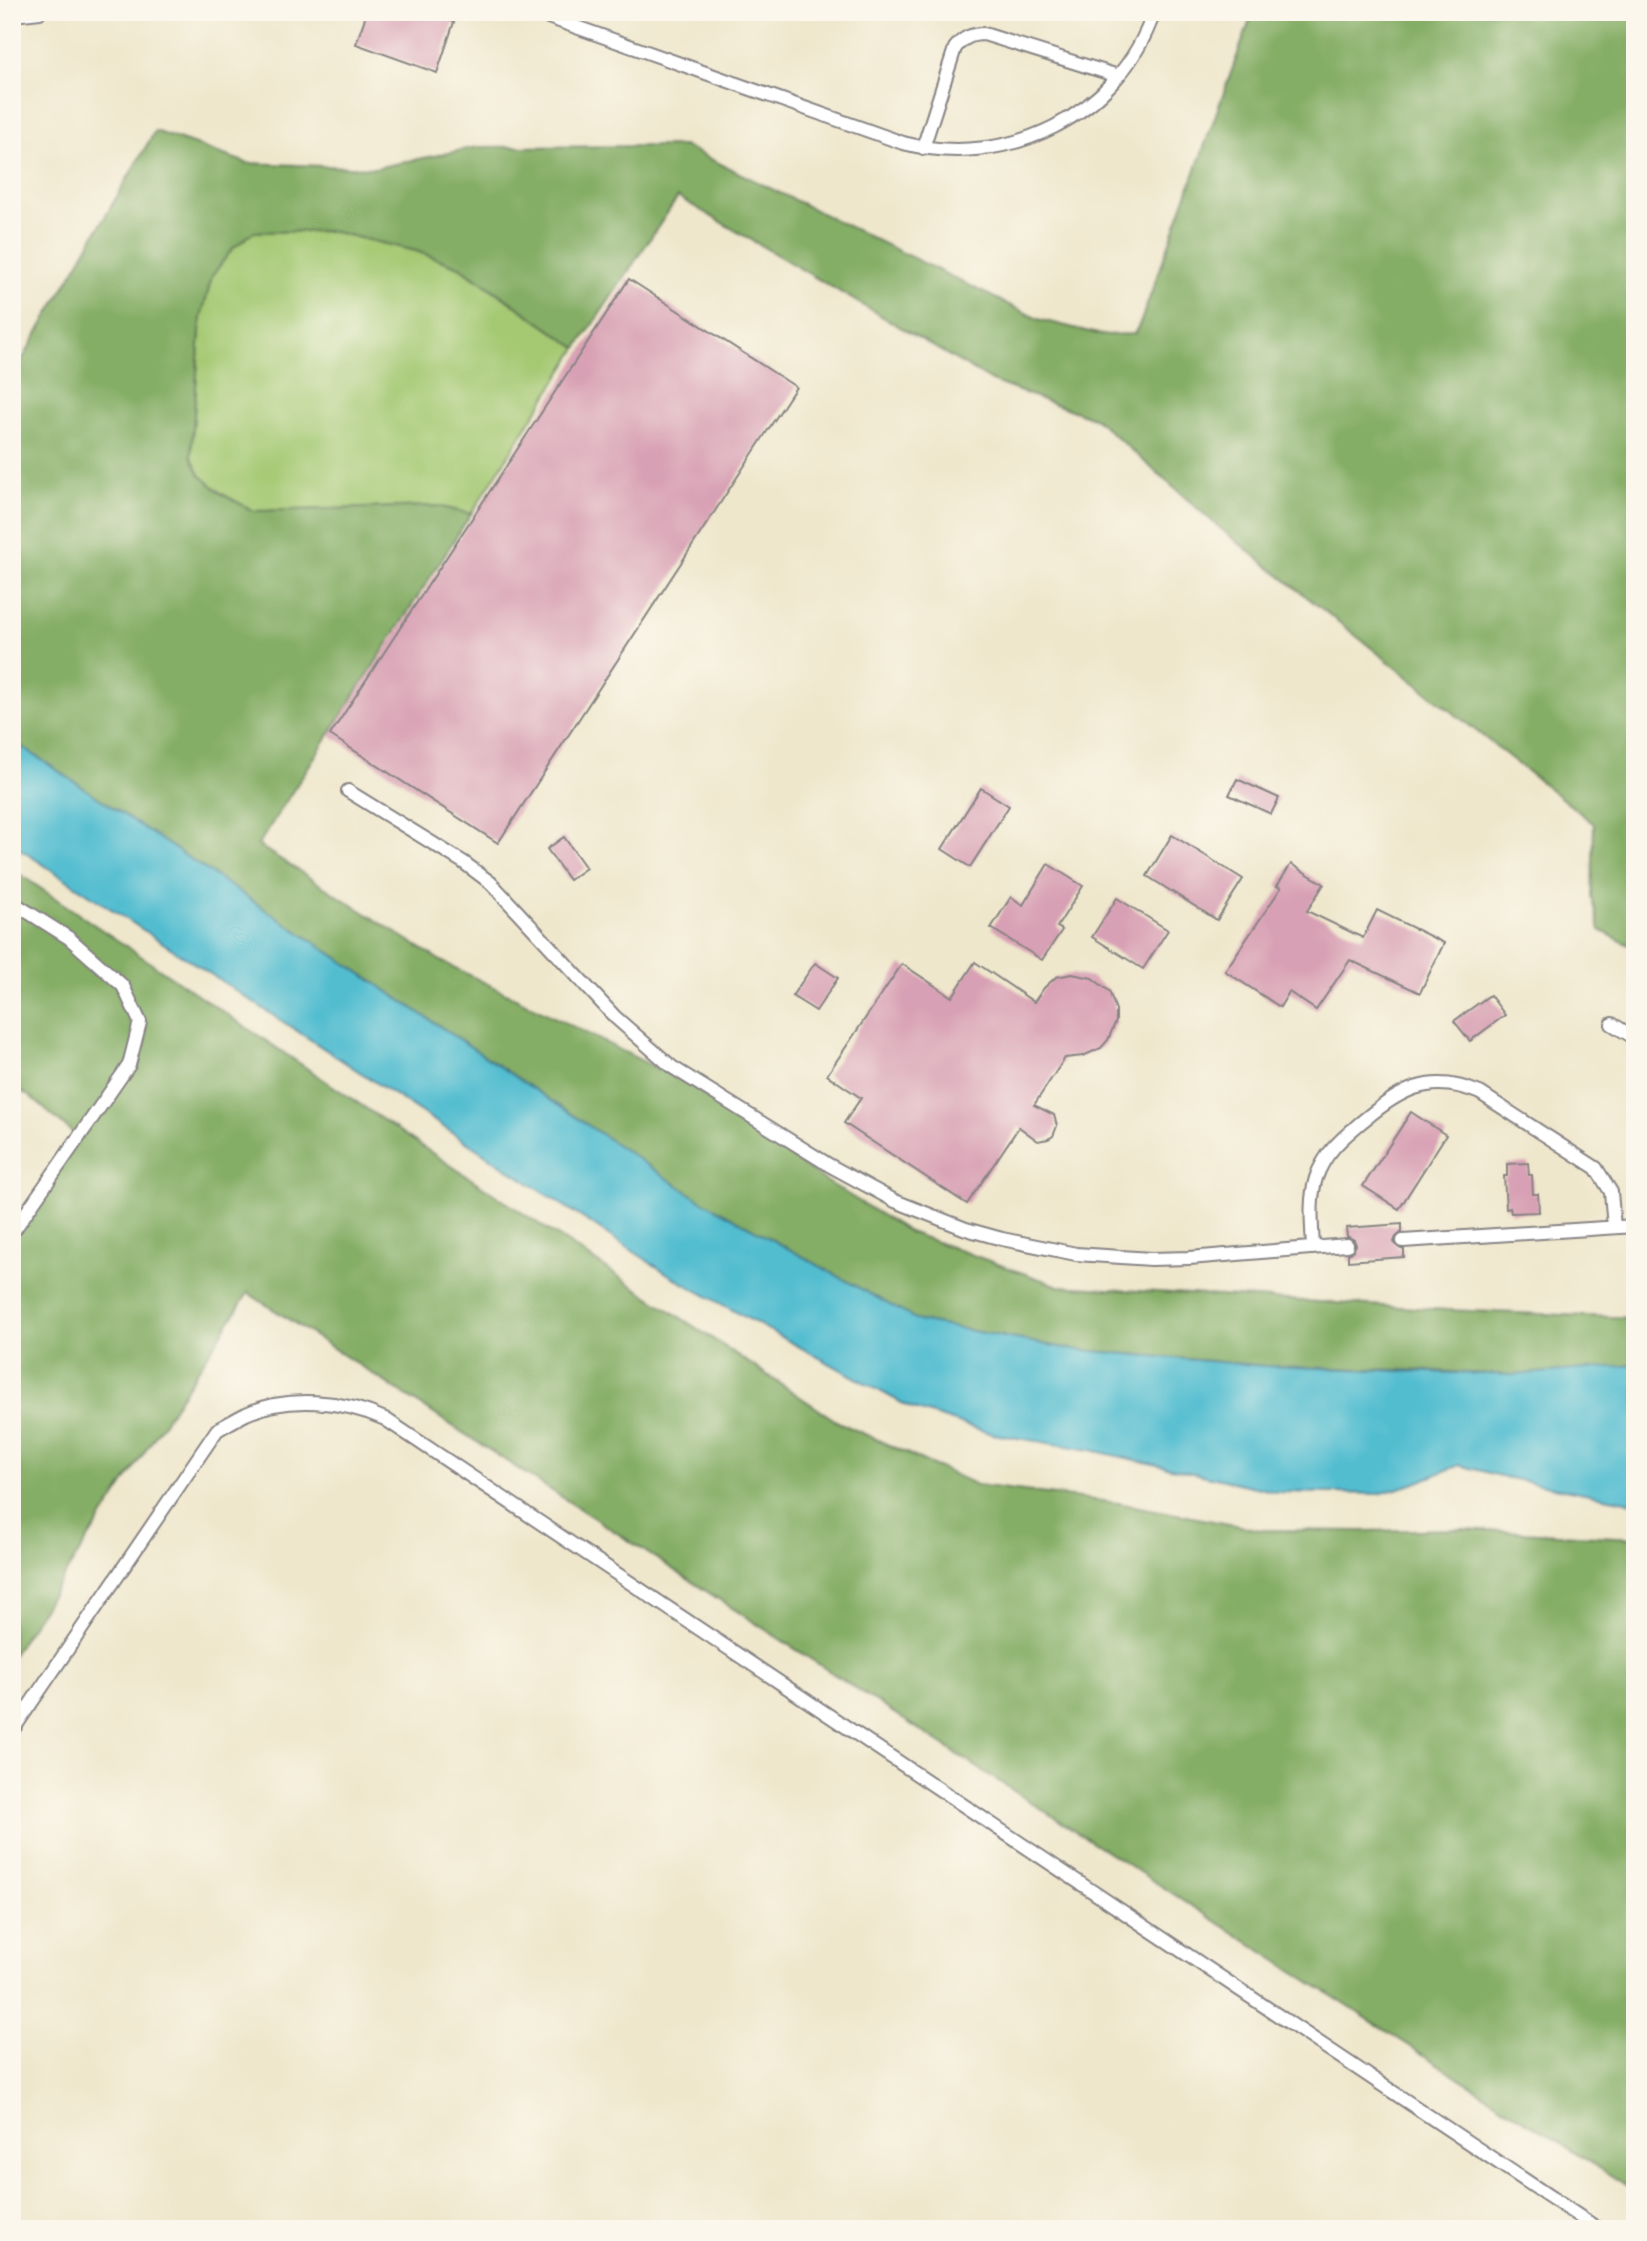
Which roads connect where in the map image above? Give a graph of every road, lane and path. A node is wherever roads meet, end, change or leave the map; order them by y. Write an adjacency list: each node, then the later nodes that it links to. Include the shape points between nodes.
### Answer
1 (40, 12): 4 (lane)
2 (534, 12): 6 (lane)
3 (1154, 12): 5 (lane)
4 (12, 15)
5 (1118, 76): 6 (lane, via 1071,118 1028,139 966,151); 6 (lane, via 984,34 966,37 955,48)
6 (923, 148)
7 (348, 791): 16 (lane, via 491,883 615,1017 672,1067 895,1201 978,1233 1076,1254 1177,1258)
8 (12, 902): 13 (lane, via 69,938 123,986 140,1022 129,1065)
9 (1612, 1024): 10 (lane)
10 (1635, 1038)
11 (1635, 1226): 12 (lane)
12 (1614, 1227): 14 (lane); 16 (lane, via 1611,1192 1596,1168 1480,1093 1436,1083 1388,1100 1333,1146 1315,1181)
13 (12, 1233)
14 (1403, 1241)
15 (1347, 1245): 16 (lane)
16 (1313, 1248)
17 (12, 1731): 18 (lane, via 217,1430 247,1413 281,1404 336,1403 362,1409 385,1419)
18 (1598, 2229)

